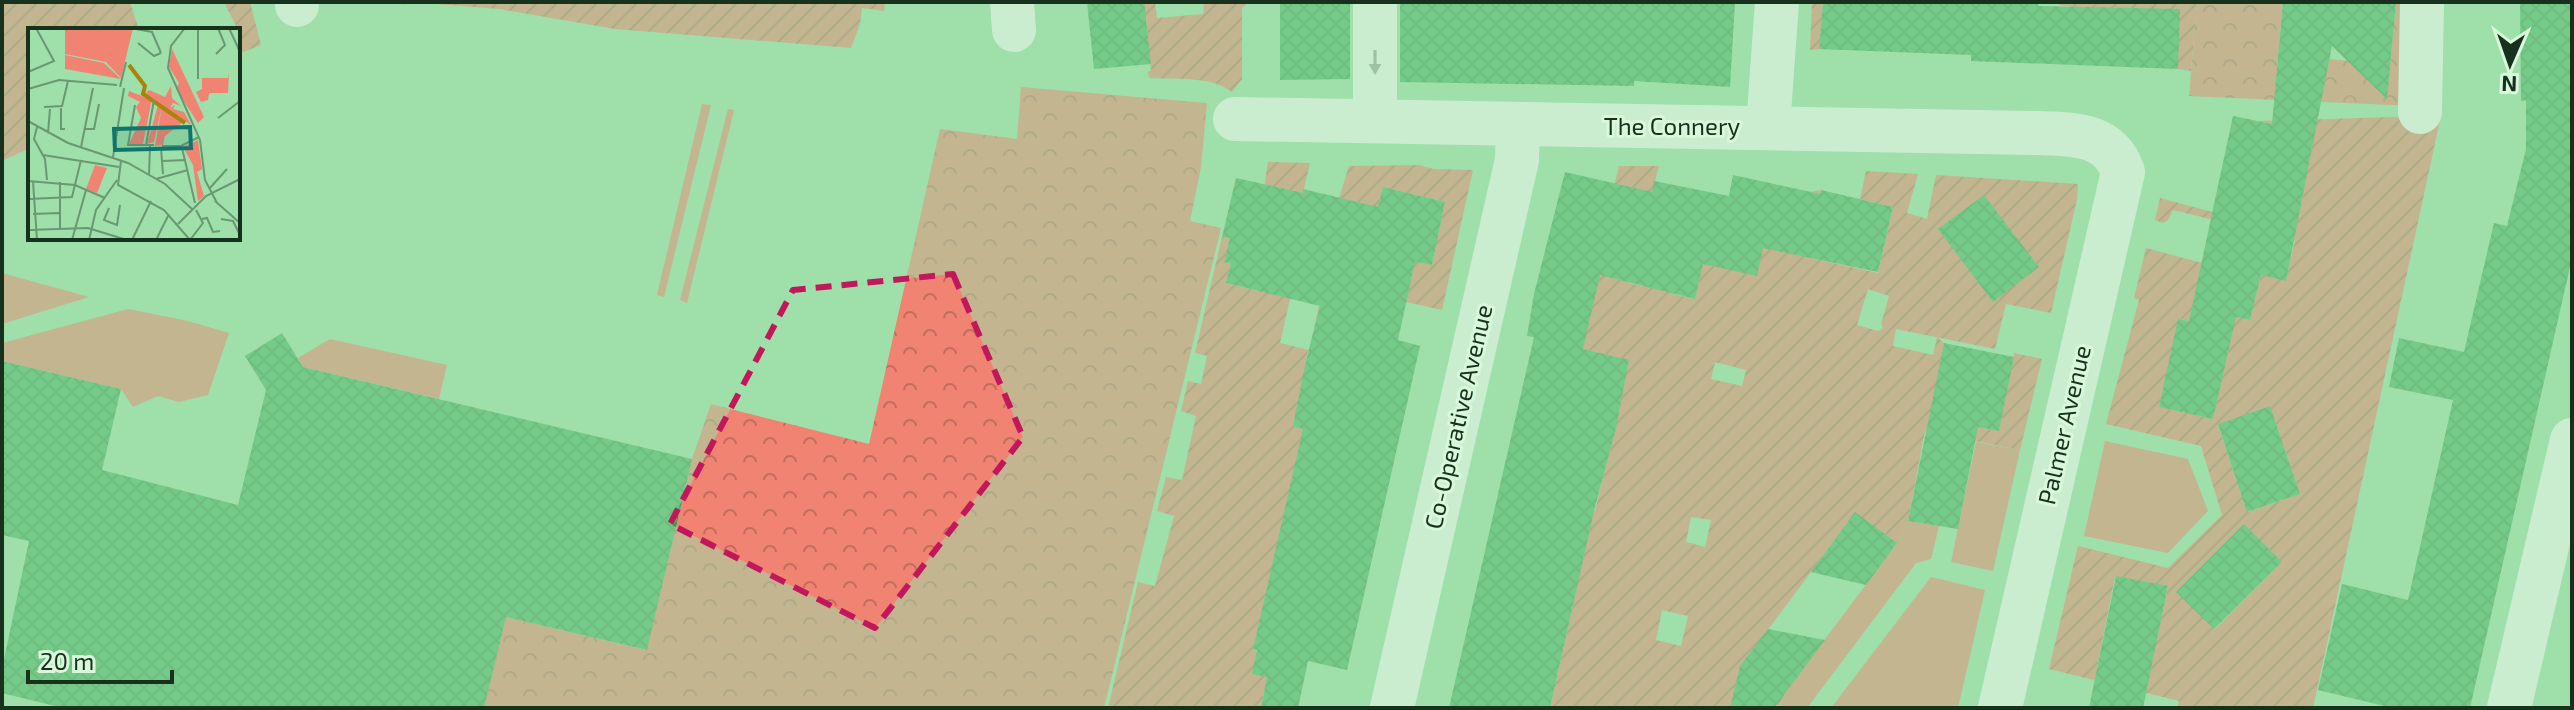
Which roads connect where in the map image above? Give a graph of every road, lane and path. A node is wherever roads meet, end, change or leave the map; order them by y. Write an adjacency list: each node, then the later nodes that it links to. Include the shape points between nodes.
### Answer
1 (1375, 2): 6 (street, one-way to 6)
2 (1777, 2): 8 (street)
3 (2422, 2): 4 (street)
4 (2420, 112)
5 (1235, 119): 6 (street, The Connery)
6 (1375, 121): 7 (street, The Connery)
7 (1518, 126): 8 (street, The Connery); 11 (street, Co-Operative Avenue, via 1517,160)
8 (1768, 127): 9 (street, The Connery, via 2075,134)
9 (2106, 147): 12 (street, Palmer Avenue, via 2123,172)
10 (2572, 440): 13 (street)
11 (1392, 708)
12 (2000, 708)
13 (2509, 708)

